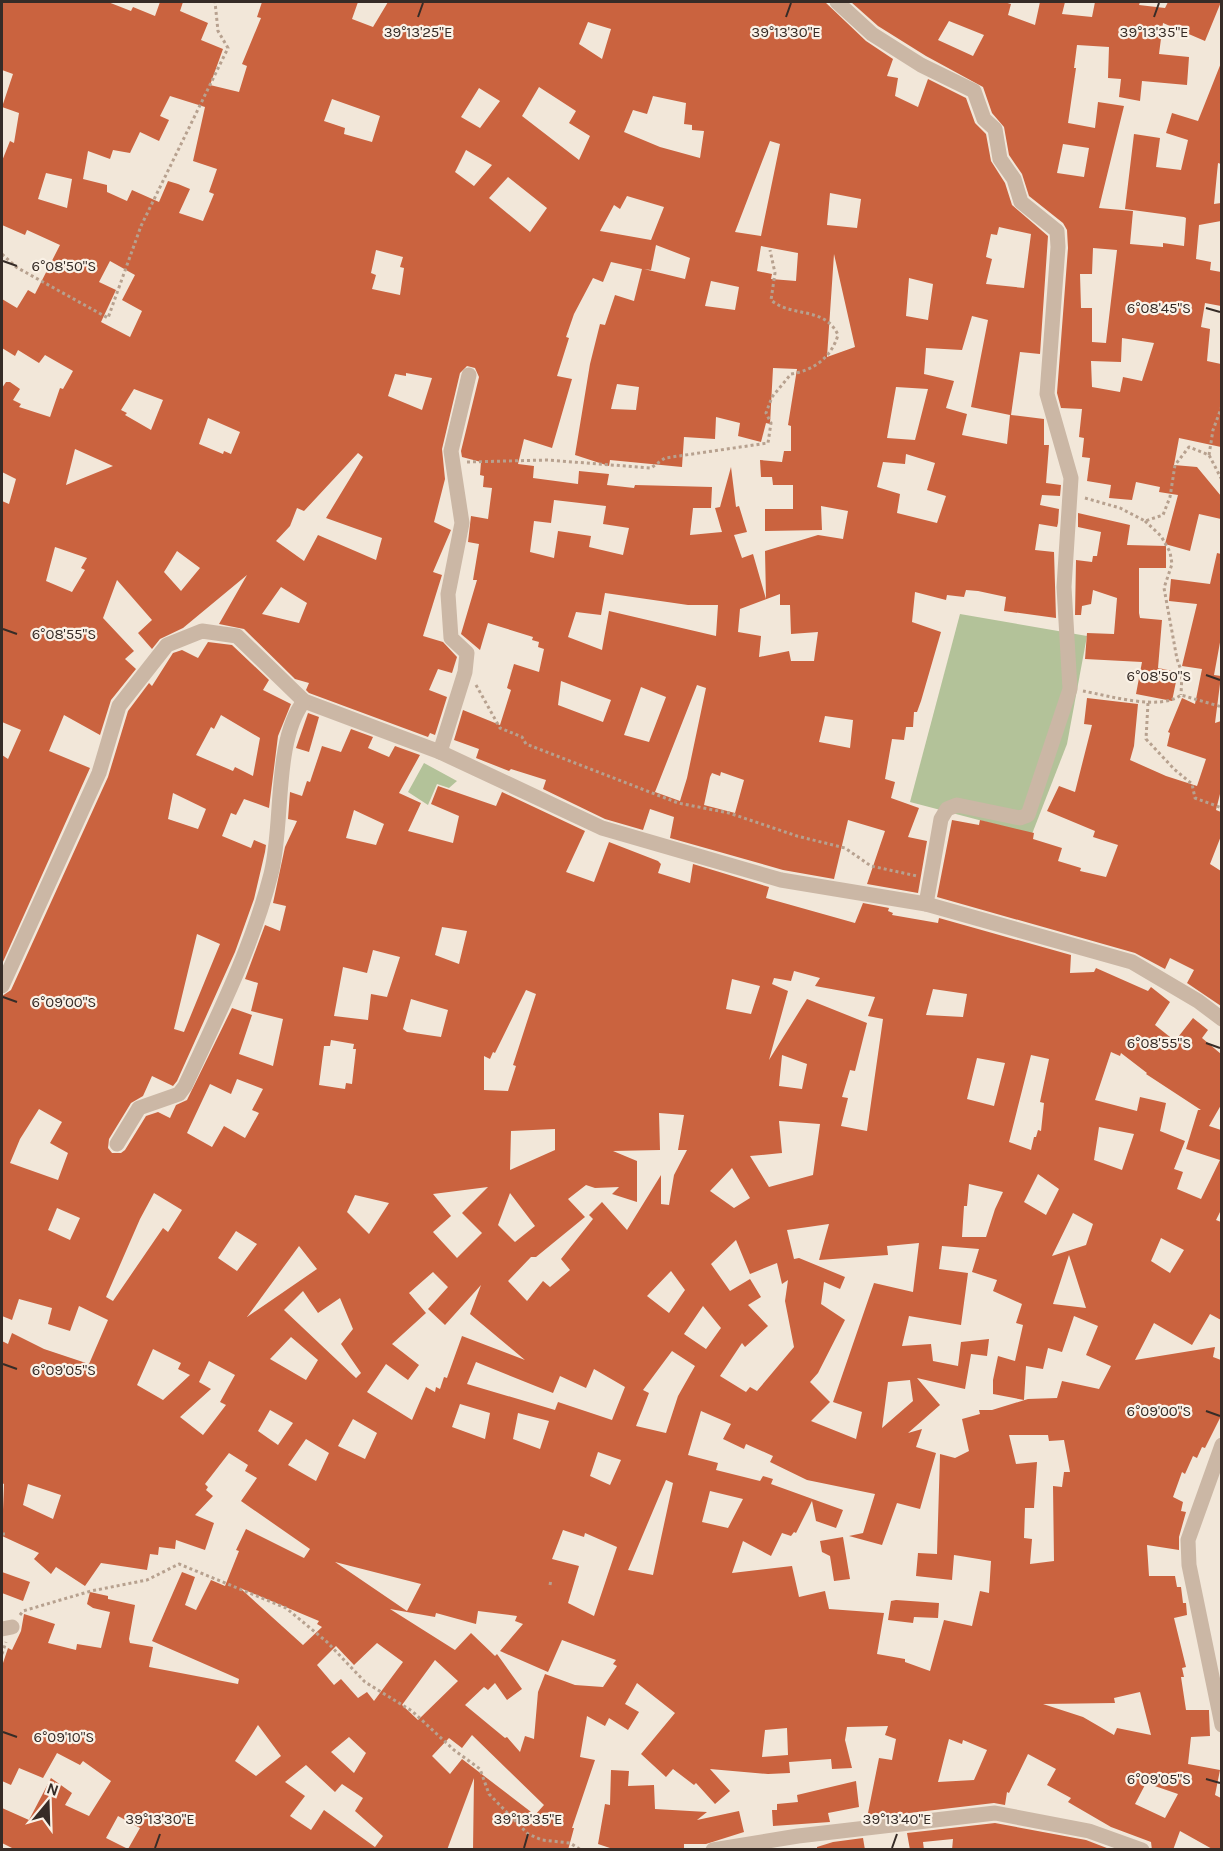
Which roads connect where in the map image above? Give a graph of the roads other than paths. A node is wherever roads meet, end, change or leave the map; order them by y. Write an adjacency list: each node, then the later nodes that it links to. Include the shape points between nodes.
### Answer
1 (837, 2): 5 (street, via 872,34 921,65 974,91 984,119 995,129 1000,159 1014,179 1022,202 1057,231 1047,394 1071,478 1064,587 1070,689 1028,815 1020,818 957,805 947,809 941,819)
2 (469, 375): 4 (street, via 451,452 462,523 448,594 451,638 467,653)
3 (304, 701): 4 (street); 6 (street, via 237,636 202,631 167,645 119,706 99,773); 8 (street, via 294,713 286,745 276,826 278,844 271,876 224,1004 179,1094 138,1108)
4 (440, 752): 5 (street, via 602,828 781,880)
5 (926, 904): 7 (street, via 1131,962 1198,1000)
6 (2, 986)
7 (1221, 1018)
8 (117, 1144)
9 (1221, 1445): 10 (street, via 1188,1540 1189,1565)
10 (1221, 1725)
11 (713, 1850): 12 (street, via 994,1812 1089,1831)
12 (1142, 1850)

